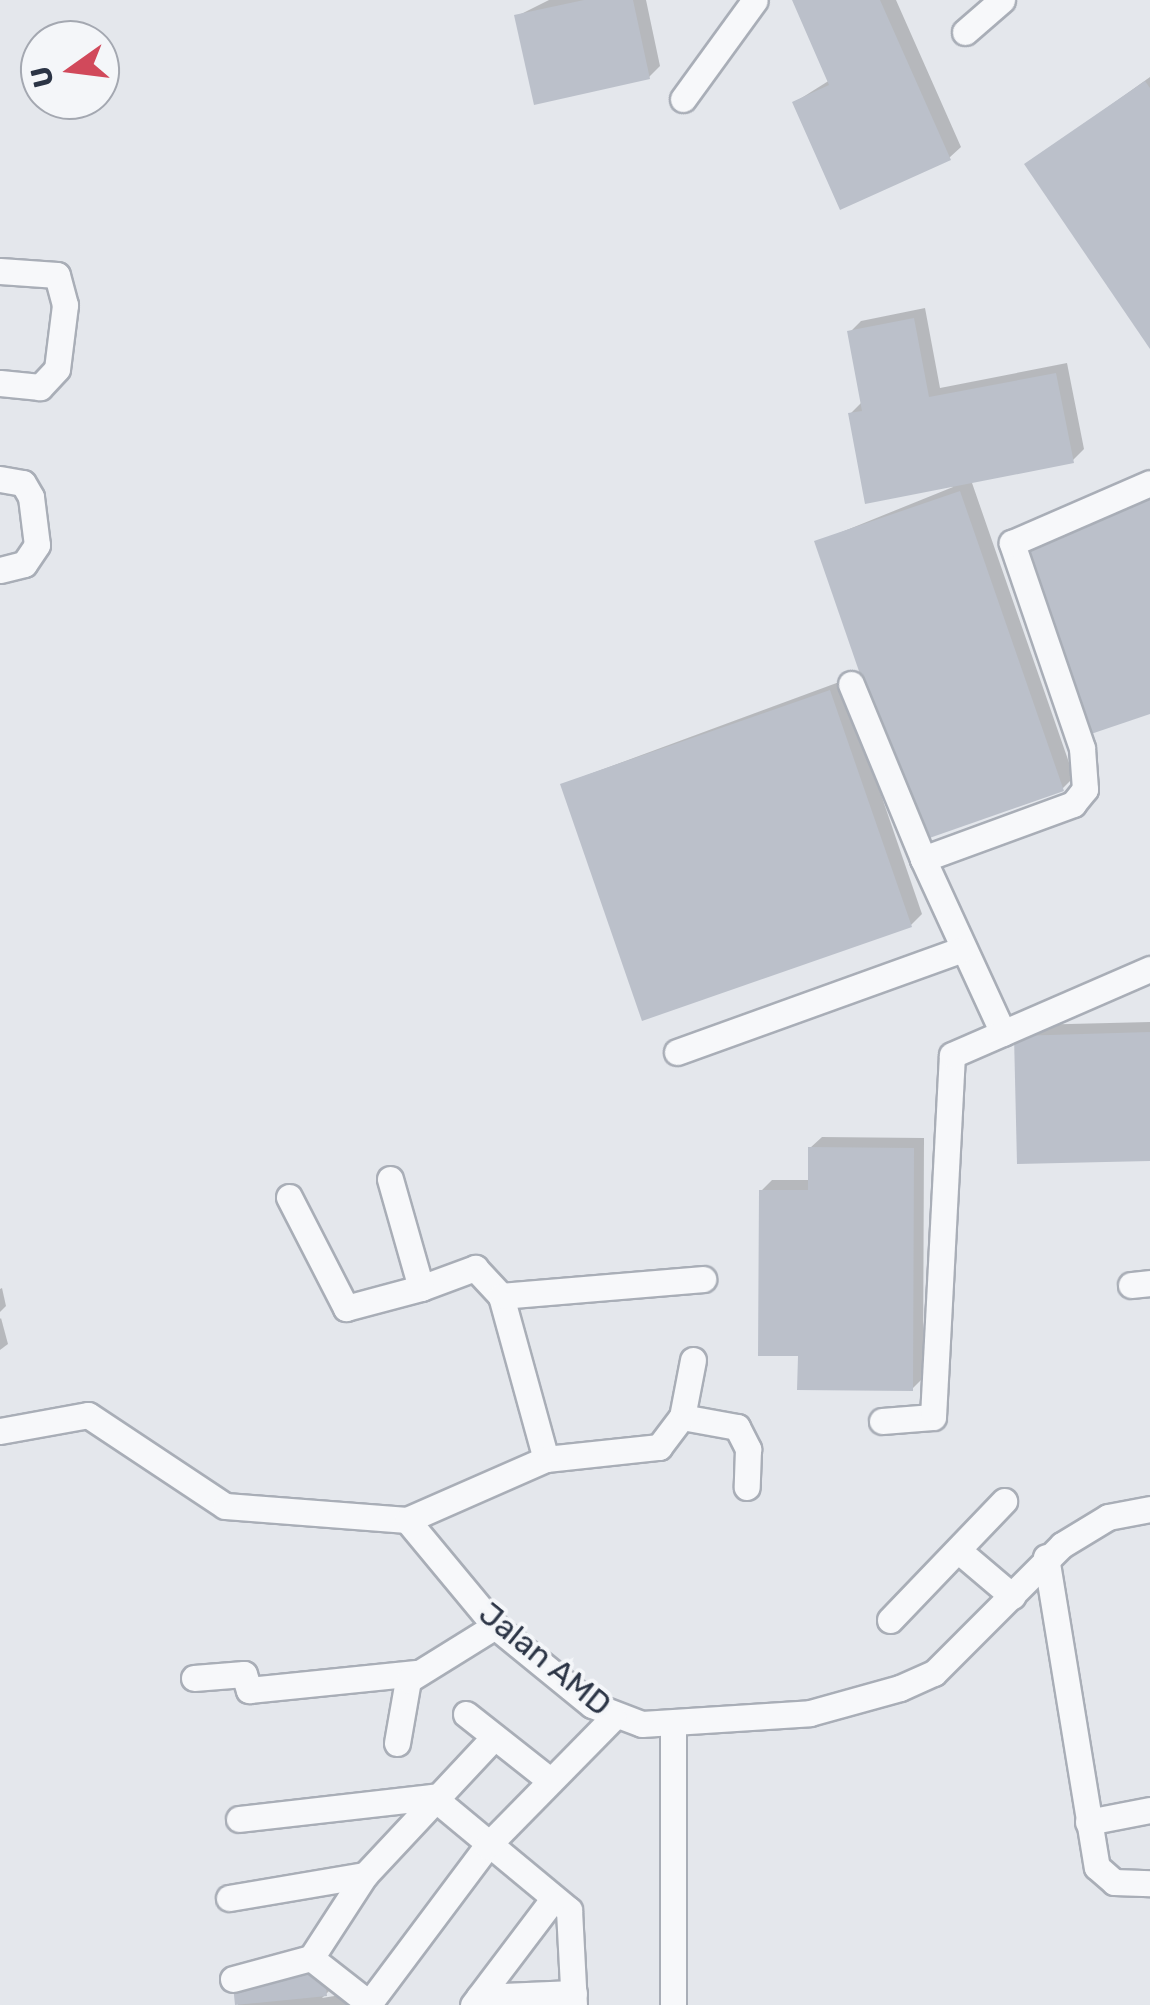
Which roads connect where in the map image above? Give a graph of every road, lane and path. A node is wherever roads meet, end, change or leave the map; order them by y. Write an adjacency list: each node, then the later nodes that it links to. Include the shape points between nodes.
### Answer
1 (756, 0): 4 (street)
2 (1002, 0): 3 (street)
3 (965, 32)
4 (684, 98)
5 (0, 272): 6 (street, via 57,275 65,305 57,369 40,387)
6 (0, 383)
7 (0, 479): 9 (street, via 23,483 31,497 36,544 24,564)
8 (1150, 484): 11 (street, via 1012,543 1082,748 1085,790 1073,804)
9 (0, 570)
10 (850, 684): 11 (street)
11 (922, 859): 12 (street)
12 (960, 950): 14 (street); 15 (street)
13 (1150, 969): 14 (street)
14 (1003, 1033): 23 (street, via 952,1055 933,1417)
15 (676, 1052)
16 (390, 1179): 19 (street)
17 (289, 1196): 19 (street, via 346,1308)
18 (703, 1279): 20 (street)
19 (420, 1288): 20 (street, via 475,1268)
20 (501, 1296): 25 (street)
21 (694, 1360): 22 (street)
22 (682, 1417): 25 (street, via 658,1446); 26 (street, via 737,1427 748,1449)
23 (882, 1420)
24 (0, 1431): 29 (street, via 88,1415 225,1506)
25 (546, 1459): 29 (street)
26 (747, 1487)
27 (1004, 1501): 30 (street)
28 (1150, 1509): 31 (street, Jalan AMD, via 1108,1517)
29 (407, 1520): 34 (street, Jalan AMD)
30 (959, 1551): 32 (street); 33 (street)
31 (1046, 1557): 32 (street, Jalan AMD); 46 (street)
32 (1012, 1596): 39 (street, Jalan AMD, via 934,1673 900,1688 810,1713)
33 (890, 1620)
34 (495, 1626): 35 (street); 38 (street, Jalan AMD)
35 (416, 1673): 36 (street, via 249,1690 244,1674); 41 (street, via 403,1693)
36 (194, 1678)
37 (466, 1714): 40 (street)
38 (612, 1718): 39 (street, Jalan AMD); 42 (street)
39 (673, 1725): 57 (street)
40 (494, 1737): 42 (street); 43 (street)
41 (398, 1743)
42 (547, 1778): 47 (street)
43 (433, 1797): 45 (street); 47 (street); 48 (street)
44 (1150, 1810): 46 (street)
45 (240, 1819)
46 (1088, 1822): 49 (street, via 1103,1876)
47 (487, 1846): 51 (street); 56 (street)
48 (365, 1875): 50 (street); 52 (street)
49 (1150, 1884)
50 (229, 1898)
51 (554, 1898): 54 (street, via 569,1910); 55 (street)
52 (312, 1958): 53 (street); 56 (street)
53 (232, 1979)
54 (574, 1999): 55 (street)
55 (476, 2001)
56 (369, 2004)
57 (673, 2005)

